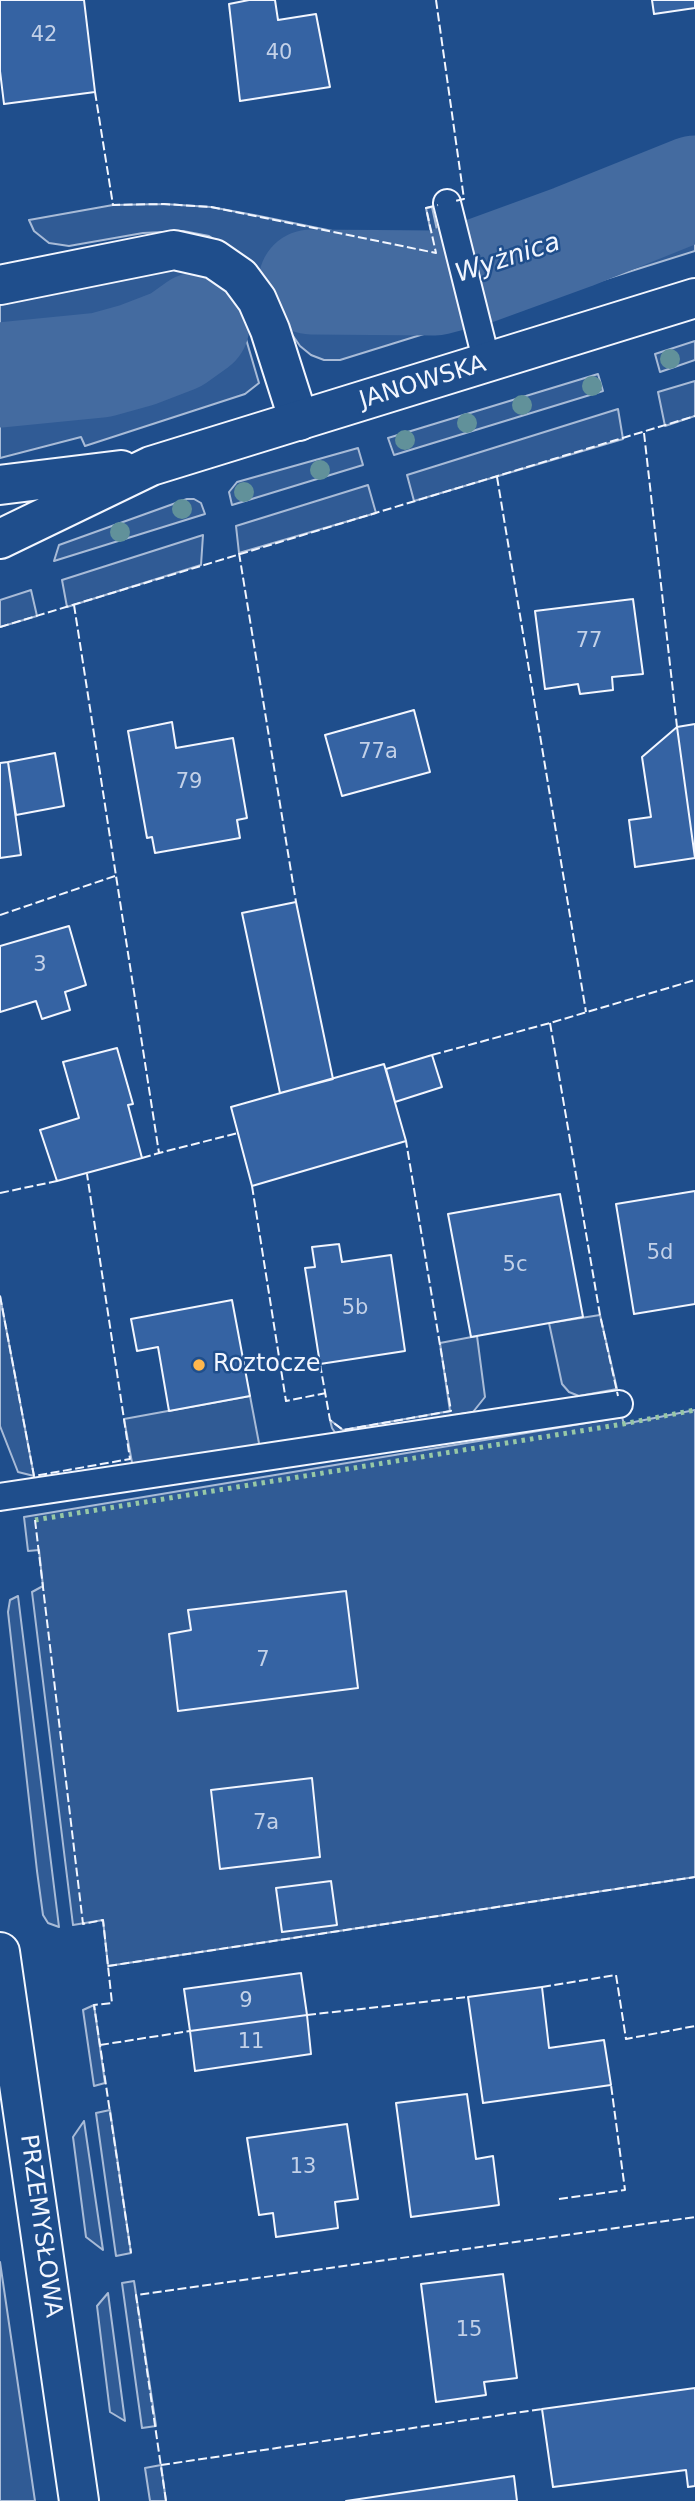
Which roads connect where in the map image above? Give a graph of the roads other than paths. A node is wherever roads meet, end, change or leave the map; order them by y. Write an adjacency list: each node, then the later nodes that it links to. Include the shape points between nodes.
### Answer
1 (447, 203): 4 (lane)
2 (0, 285): 5 (street, via 174,250 214,259 240,277 257,300)
3 (695, 298): 4 (street, JANOWSKA)
4 (487, 363): 5 (street, JANOWSKA)
5 (299, 421): 6 (street, JANOWSKA)
6 (151, 466): 7 (street, JANOWSKA); 8 (street, JANOWSKA)
7 (0, 485)
8 (0, 539)
9 (619, 1404): 10 (lane)
10 (0, 1497)
11 (0, 1952): 12 (street, PRZEMYSŁOWA)
12 (79, 2501)

